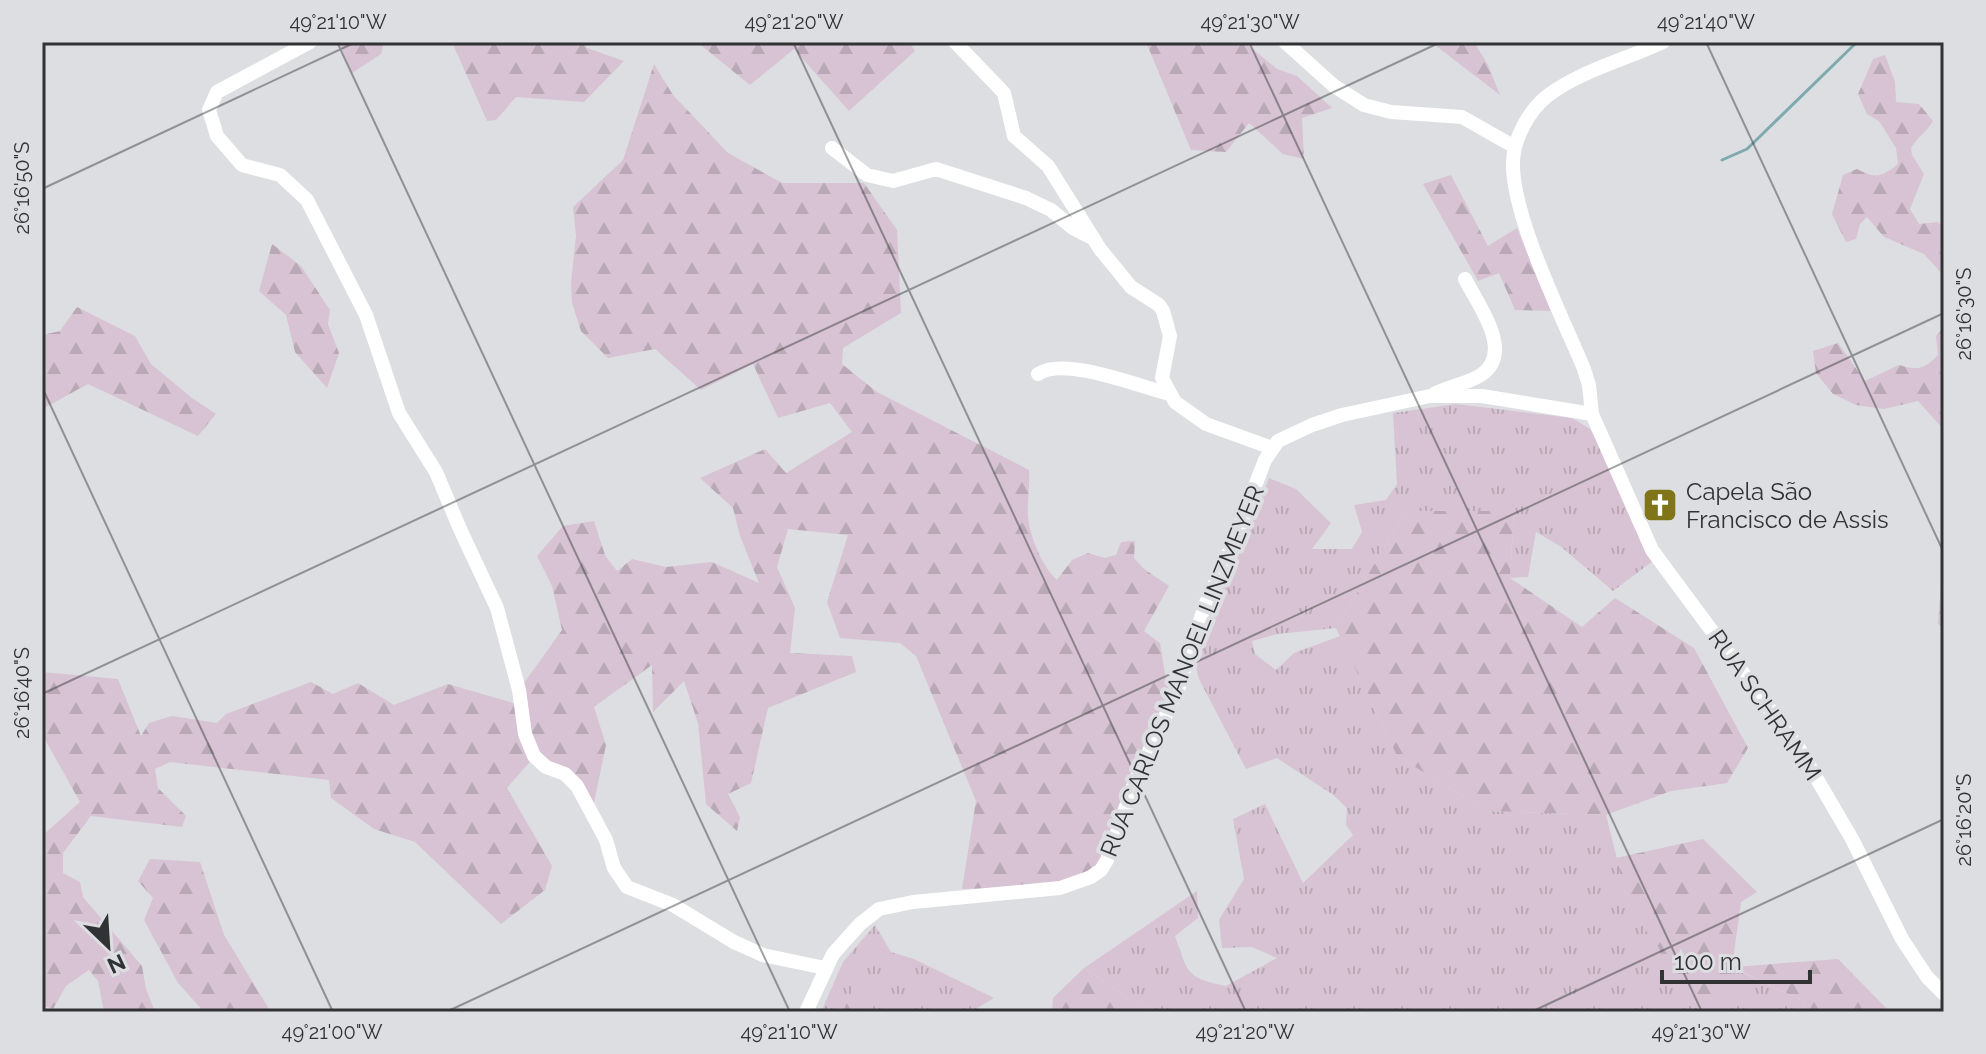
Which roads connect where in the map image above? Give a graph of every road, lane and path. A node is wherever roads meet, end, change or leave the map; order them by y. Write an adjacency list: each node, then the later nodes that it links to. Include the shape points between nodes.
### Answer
1 (310, 42): 14 (street, via 217,92 210,117 217,136 242,165 280,175 318,218 366,315 399,413 436,472 497,608 534,756 577,786 627,887 681,909 755,951)
2 (955, 42): 7 (street, via 1004,93 1014,136 1048,166)
3 (1285, 42): 5 (street, via 1364,105 1462,117)
4 (1663, 42): 5 (street, via 1553,92 1529,117)
5 (1515, 147): 12 (street, RUA SCHRAMM, via 1518,200 1584,369)
6 (832, 148): 7 (street, via 867,175 893,181 936,169 1026,198)
7 (1094, 239): 10 (street, via 1125,281 1163,311 1170,336 1162,378)
8 (1465, 279): 11 (street, via 1494,336 1496,353 1483,374)
9 (1038, 374): 10 (street, via 1051,368 1085,370)
10 (1169, 394): 13 (street, via 1206,424)
11 (1430, 396): 12 (street, via 1482,396); 13 (street, via 1342,415 1289,435)
12 (1592, 414): 15 (street, RUA SCHRAMM, via 1657,559 1795,742 1902,939)
13 (1272, 448): 14 (street, RUA CARLOS MANOEL LINZMEYER, via 1101,870 1060,888 887,906 860,924)
14 (825, 968): 16 (street, RUA CARLOS MANOEL LINZMEYER)
15 (1944, 994)
16 (806, 1012)

